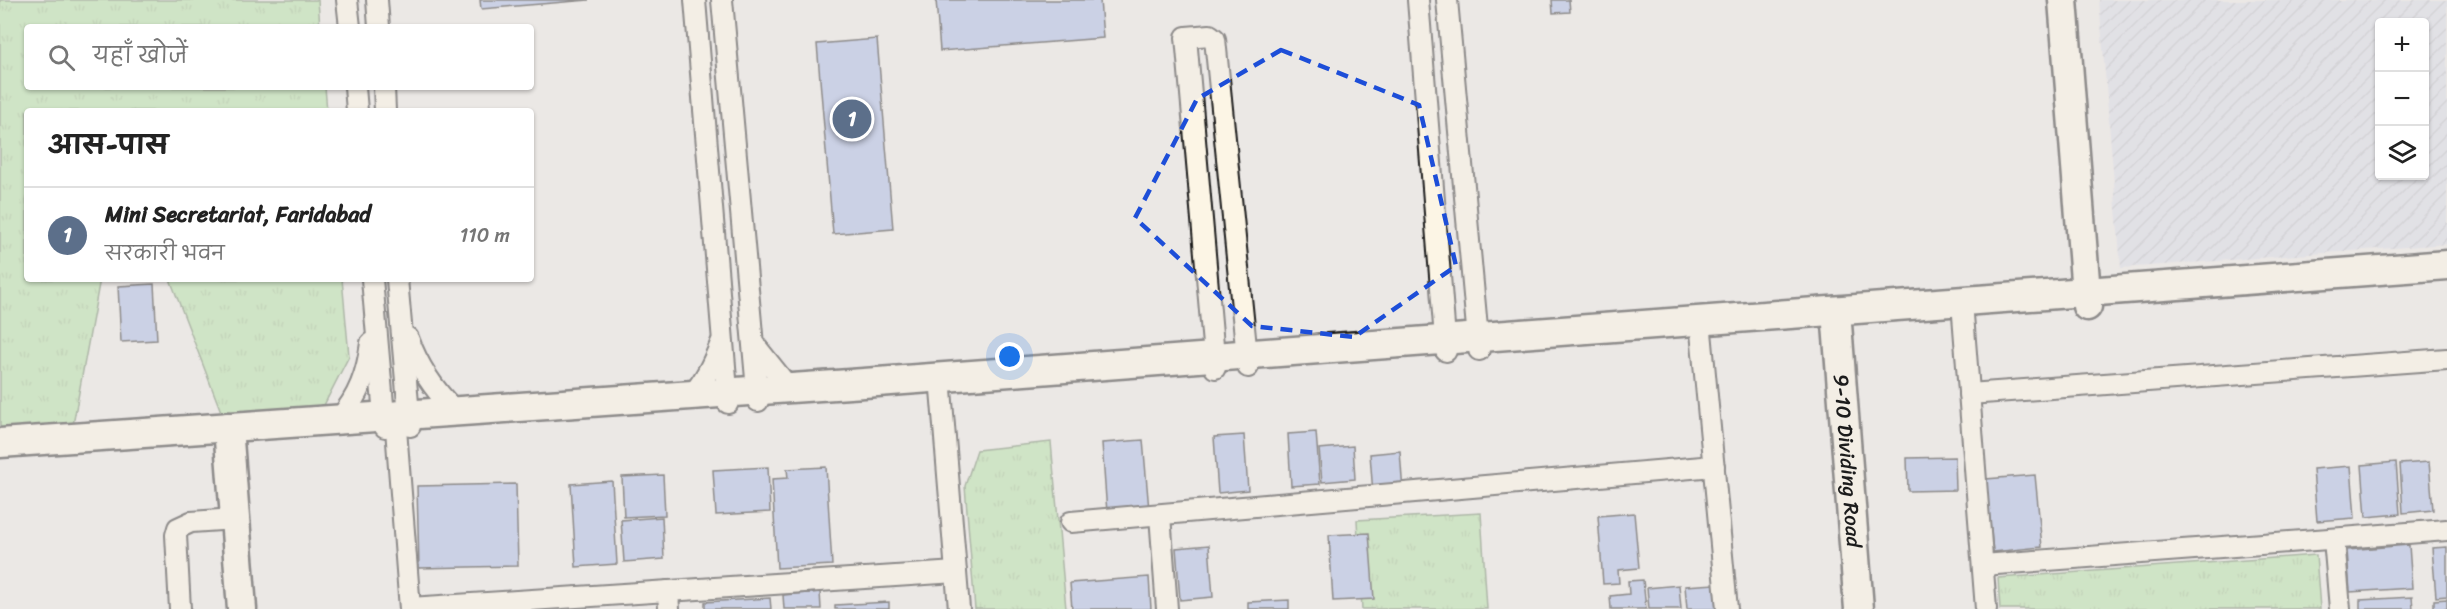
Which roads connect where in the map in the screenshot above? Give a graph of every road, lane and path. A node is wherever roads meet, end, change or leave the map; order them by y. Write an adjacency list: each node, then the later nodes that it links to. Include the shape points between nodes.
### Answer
1 (347, 0): 8 (street)
2 (377, 0): 9 (street)
3 (695, 0): 24 (street)
4 (722, 0): 25 (street)
5 (1418, 0): 27 (street)
6 (1447, 0): 26 (street)
7 (2063, 0): 18 (street)
8 (350, 24)
9 (379, 24)
10 (355, 90): 12 (street)
11 (384, 90): 13 (street)
12 (357, 108)
13 (385, 108)
14 (2447, 265): 18 (street)
15 (2447, 279): 18 (street)
16 (372, 282): 19 (street)
17 (398, 282): 22 (street)
18 (2087, 299): 20 (street); 21 (street)
19 (375, 314): 38 (street, via 365,370 354,401); 39 (street)
20 (1963, 315): 21 (street); 33 (street)
21 (1836, 318): 23 (street); 58 (street, 9-10 Dividing Road)
22 (400, 319): 37 (street, via 416,360); 39 (street)
23 (1700, 327): 26 (street); 43 (street)
24 (723, 339): 34 (street, via 713,363); 36 (street)
25 (753, 343): 32 (street); 35 (street)
26 (1478, 345): 27 (street)
27 (1446, 347): 29 (street)
28 (2447, 359): 33 (street)
29 (1247, 362): 30 (street); 30 (street, via 1215,39 1210,35 1186,37)
30 (1215, 364): 31 (street)
31 (941, 384): 32 (street); 35 (street); 50 (street)
32 (789, 388): 35 (street)
33 (1969, 394): 49 (street)
34 (691, 395): 36 (street); 37 (street)
35 (758, 397): 36 (street)
36 (728, 399): 39 (street)
37 (455, 411): 39 (street)
38 (339, 419): 39 (street); 40 (street)
39 (397, 423): 40 (street); 52 (street)
40 (228, 434): 41 (street); 42 (street); 45 (street)
41 (0, 443)
42 (0, 456)
43 (1713, 466): 44 (street); 57 (street)
44 (1160, 515): 46 (street); 56 (street)
45 (235, 519): 53 (street, via 191,522 178,528); 54 (street)
46 (1071, 522)
47 (2447, 530): 48 (street)
48 (2334, 539): 49 (street); 60 (street)
49 (1983, 565): 59 (street)
50 (956, 572): 51 (street); 55 (street)
51 (669, 600): 52 (street)
52 (410, 608)
53 (180, 609)
54 (242, 609)
55 (959, 609)
56 (1167, 609)
57 (1727, 609)
58 (1859, 609)
59 (1986, 609)
60 (2340, 609)

